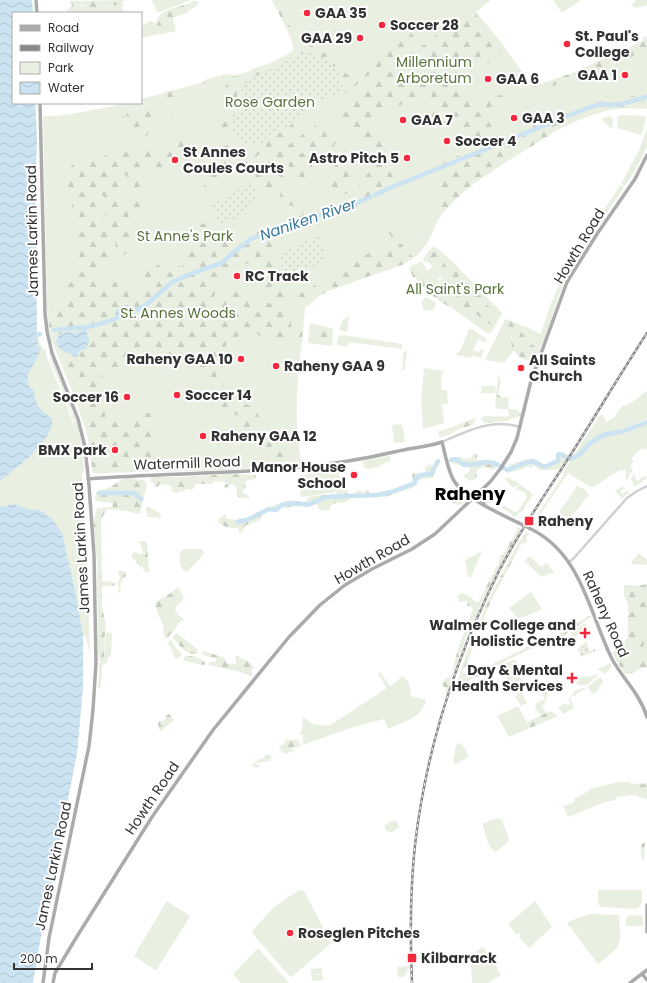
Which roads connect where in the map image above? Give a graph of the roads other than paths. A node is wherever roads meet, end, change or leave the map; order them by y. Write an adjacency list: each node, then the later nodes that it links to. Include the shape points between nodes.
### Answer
1 (36, 0): 2 (main road)
2 (37, 12)
3 (40, 104): 7 (main road, James Larkin Road, via 46,326 52,353 81,430)
4 (647, 155): 5 (main road, Howth Road, via 635,178 567,282 531,381)
5 (521, 427): 6 (street, Watermill Road, via 500,424 480,426); 8 (main road, Howth Road, via 502,467)
6 (442, 442): 7 (main road, Watermill Road, via 347,461 260,472); 10 (main road, Raheny Road, via 452,478)
7 (88, 479): 20 (main road, James Larkin Road, via 96,624 94,710)
8 (485, 486): 10 (main road, Howth Road); 11 (main road, via 481,497)
9 (647, 486): 12 (street, via 626,499)
10 (473, 498): 11 (main road, Raheny Road); 21 (main road, Howth Road, via 425,541 333,594 289,637 213,730 156,812 73,942)
11 (486, 506): 12 (main road, Raheny Road, bridge, via 550,542)
12 (569, 562): 13 (main road, Raheny Road, via 584,588 612,658 640,700)
13 (647, 716)
14 (647, 905): 15 (main road)
15 (647, 924): 16 (main road)
16 (647, 932)
17 (647, 970): 18 (main road)
18 (642, 974): 19 (main road); 22 (main road)
19 (647, 980)
20 (42, 983)
21 (53, 983)
22 (630, 983)

